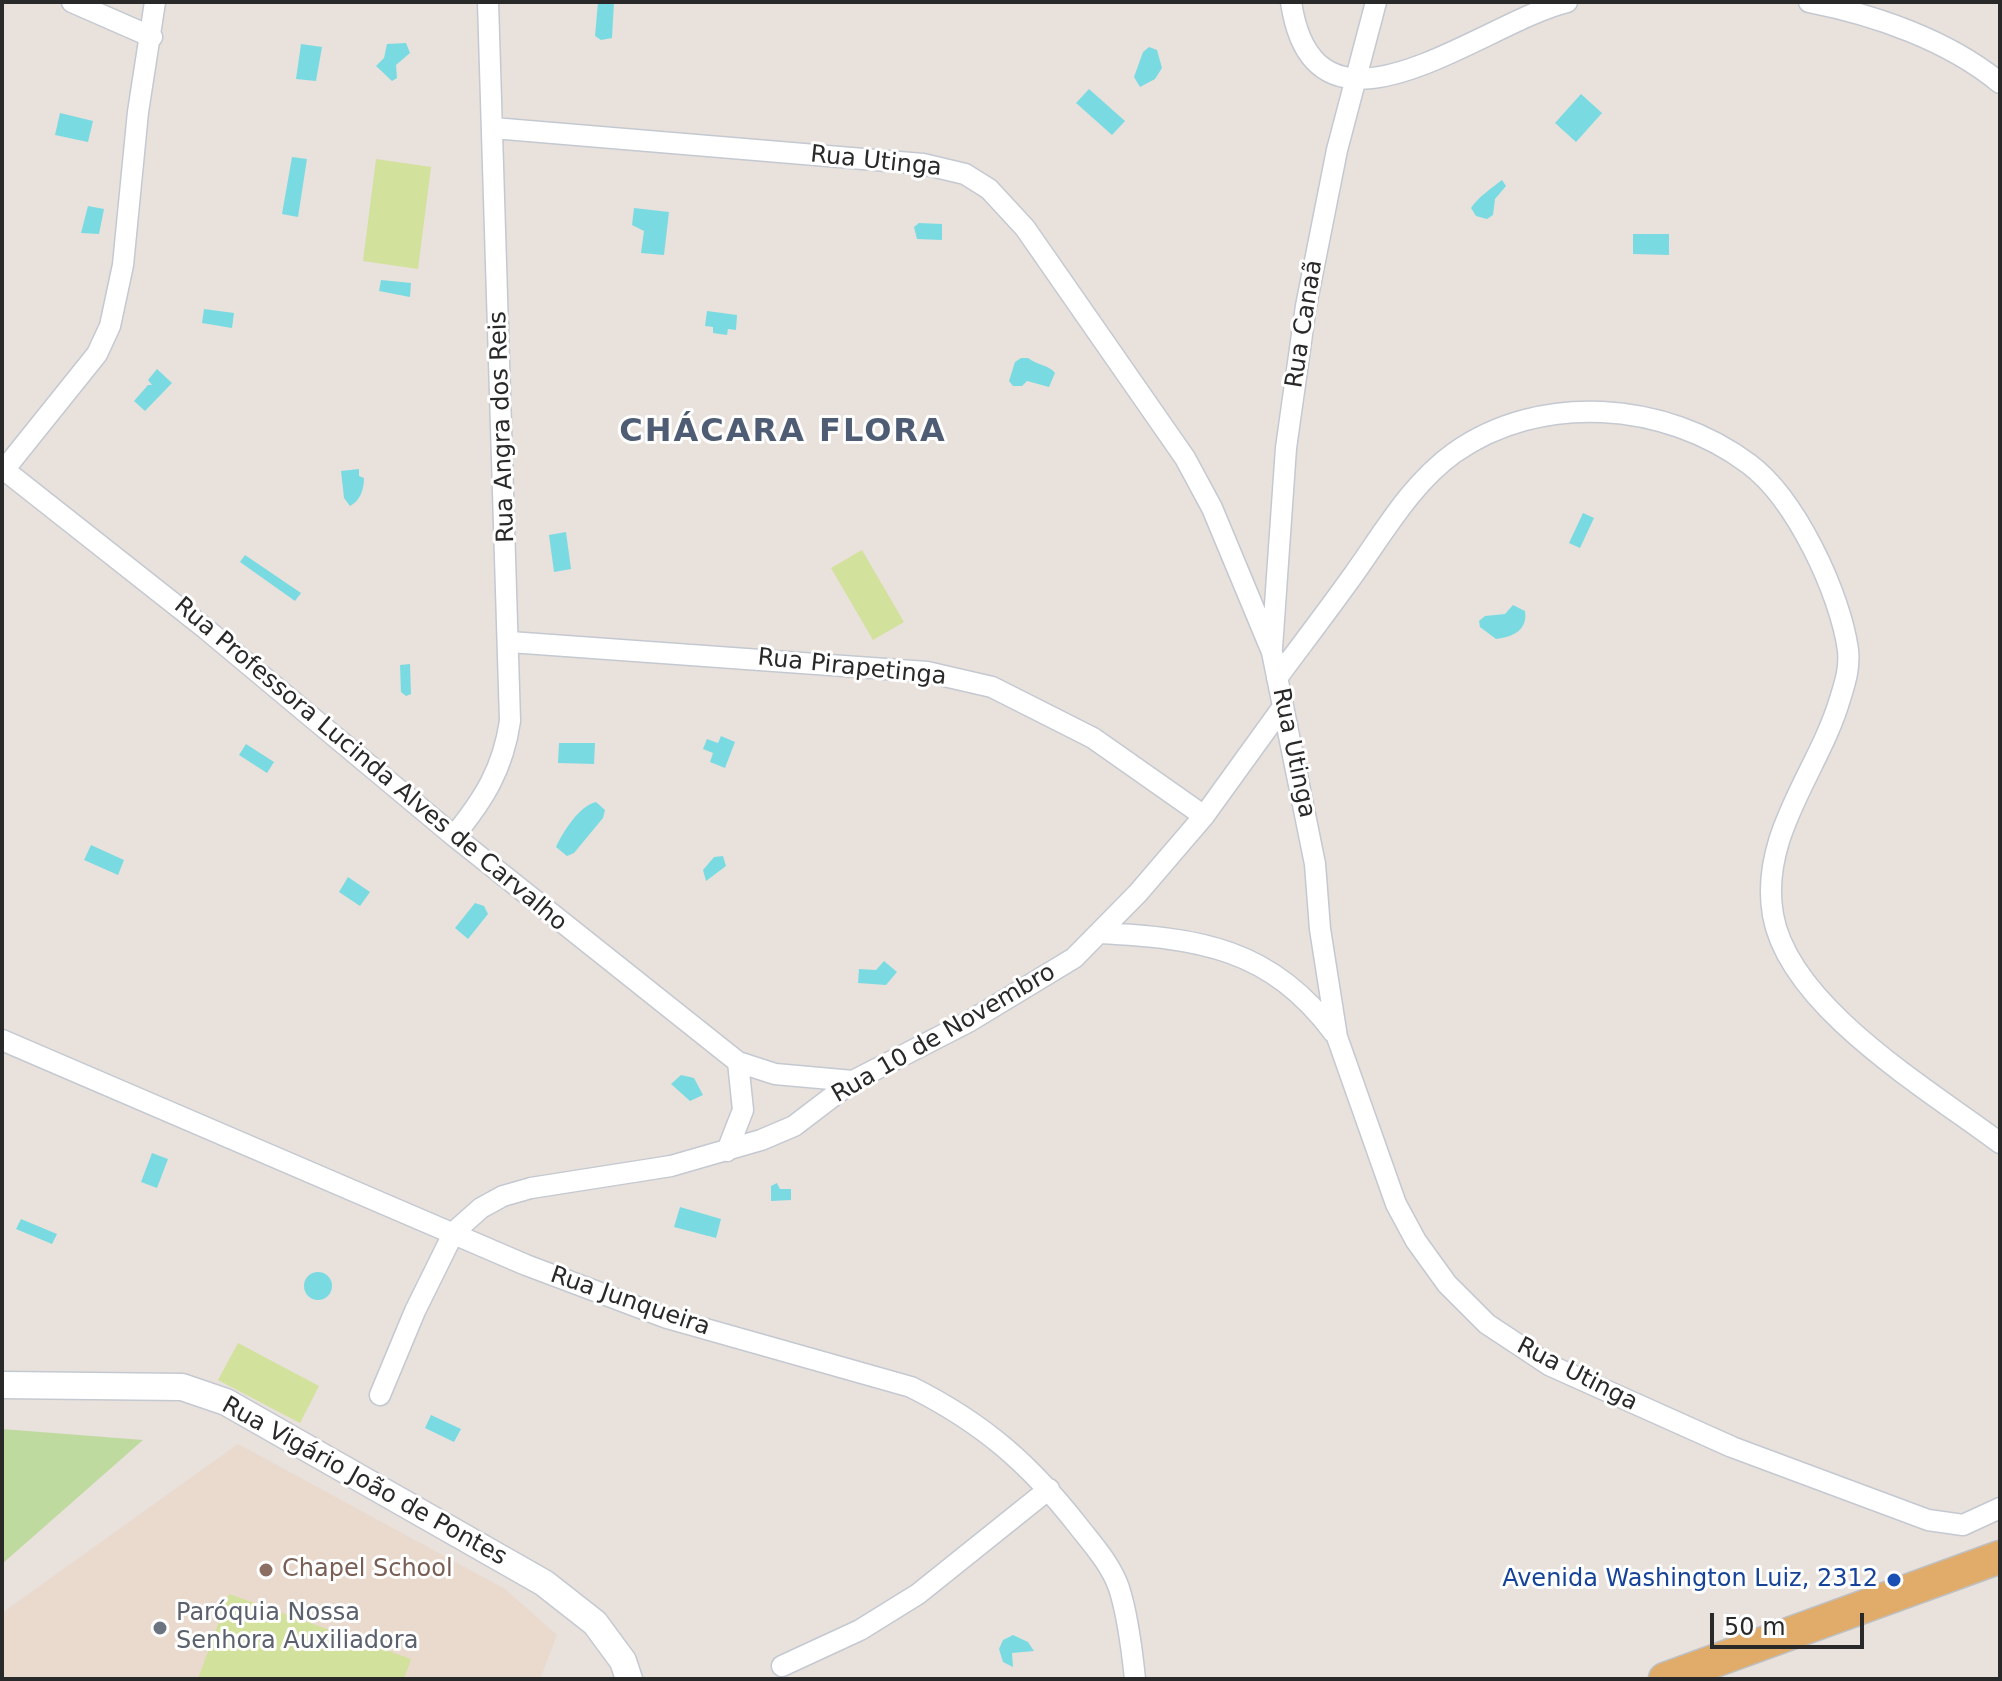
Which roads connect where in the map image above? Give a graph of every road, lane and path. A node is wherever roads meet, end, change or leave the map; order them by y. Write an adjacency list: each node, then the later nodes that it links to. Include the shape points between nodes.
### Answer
1 (72, 2): 10 (street)
2 (155, 2): 10 (street)
3 (488, 2): 13 (street, Rua Angra dos Reis)
4 (1291, 2): 11 (street, via 1302,47 1313,61)
5 (1376, 2): 11 (street, Rua Canaã)
6 (1509, 2): 9 (street)
7 (1567, 2): 9 (street)
8 (1809, 2): 12 (street, via 1846,9 1957,53)
9 (1504, 24): 11 (street, via 1403,72)
10 (152, 37): 14 (street, via 138,112 123,265 110,326 80,377)
11 (1358, 81): 16 (street, Rua Canaã, via 1337,150 1304,322 1281,493 1282,548)
12 (2000, 83)
13 (493, 128): 15 (street, Rua Angra dos Reis); 16 (street, Rua Utinga, via 923,164 965,174 989,189 1025,228 1185,458 1212,508)
14 (3, 469): 20 (street, Rua Professora Lucinda Alves de Carvalho, via 218,638)
15 (510, 642): 19 (street, Rua Pirapetinga, via 927,672 992,687 1093,738); 20 (street, Rua Angra dos Reis, via 505,754 483,800)
16 (1272, 652): 17 (street, Rua Utinga)
17 (1277, 678): 18 (street, Rua Utinga); 26 (street, via 1402,505 1437,466 1494,432 1535,417 1608,411 1666,423 1715,442 1752,465 1792,512 1816,556 1848,650 1848,671 1835,717 1773,858 1773,915 1785,951 1804,983 1844,1024)
18 (1282, 708): 19 (street, Rua 10 de Novembro); 22 (street, Rua Utinga, via 1315,864)
19 (1204, 816): 21 (street, Rua 10 de Novembro)
20 (454, 836): 24 (street, Rua Professora Lucinda Alves de Carvalho)
21 (1099, 933): 22 (street, via 1221,947 1260,964 1315,1007); 25 (street, Rua 10 de Novembro, via 1074,958 1004,1002)
22 (1337, 1037): 32 (street, Rua Utinga, via 1379,1163 1416,1241 1447,1284 1515,1345 1614,1397 1928,1520 1963,1525)
23 (2, 1040): 28 (street, Rua Junqueira)
24 (738, 1062): 25 (street, Rua Professora Lucinda Alves de Carvalho, via 775,1074); 27 (street, via 743,1110)
25 (853, 1081): 27 (street, Rua 10 de Novembro, via 794,1126)
26 (2000, 1143)
27 (727, 1151): 28 (street, Rua 10 de Novembro, via 503,1196)
28 (454, 1232): 30 (street, Rua 10 de Novembro); 31 (street, Rua Junqueira, via 667,1318 911,1387 978,1424)
29 (2, 1385): 35 (street, Rua Vigário João de Pontes, via 182,1387 226,1402 544,1583 595,1623 623,1661)
30 (380, 1395)
31 (1049, 1489): 34 (street, via 918,1594 860,1630); 36 (street, Rua Junqueira, via 1109,1567 1119,1590)
32 (2000, 1508)
33 (2000, 1557): 37 (main road)
34 (782, 1666)
35 (629, 1679)
36 (1135, 1679)
37 (1665, 1679)

